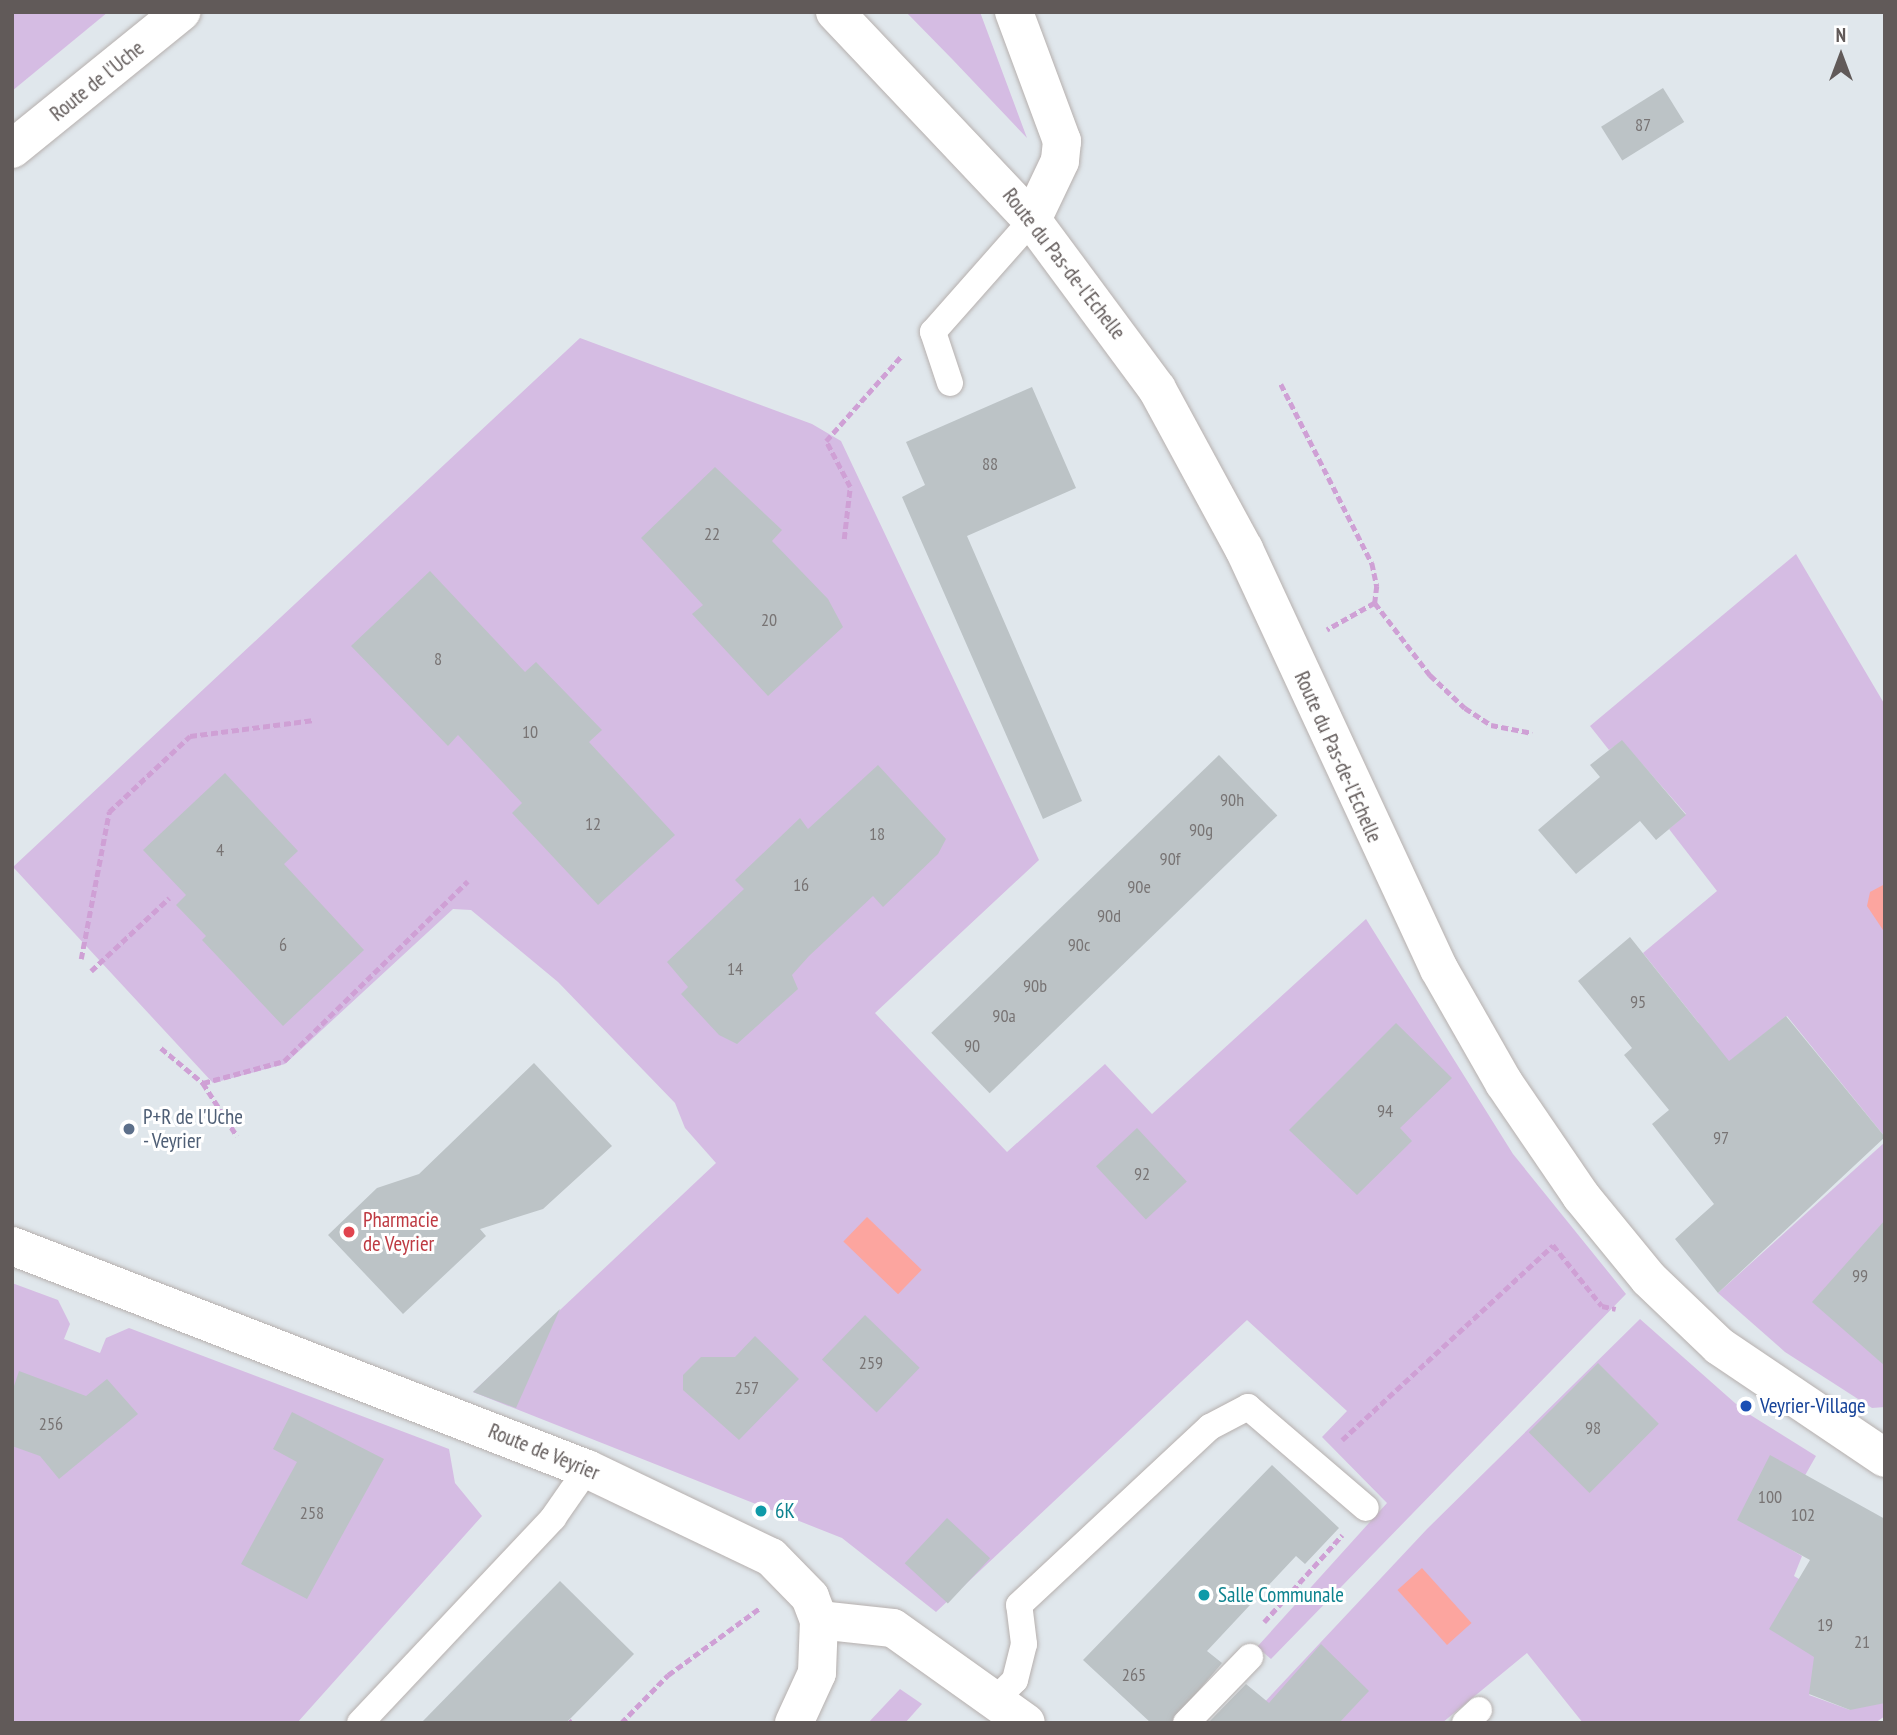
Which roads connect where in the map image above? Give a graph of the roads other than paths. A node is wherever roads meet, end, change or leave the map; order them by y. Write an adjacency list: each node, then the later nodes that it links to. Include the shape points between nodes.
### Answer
1 (181, 12): 4 (main road, Route de l'Uche)
2 (835, 12): 5 (main road, Route du Pas-de-l'Echelle)
3 (1014, 12): 5 (main road, via 1062,141 1060,161)
4 (12, 149)
5 (1032, 220): 6 (lane, via 933,332); 8 (main road, Route du Pas-de-l'Echelle, via 1123,338 1189,443 1439,969 1504,1083 1581,1196 1649,1279 1719,1346)
6 (950, 383)
7 (12, 1246): 9 (main road, Route de Veyrier)
8 (1885, 1458)
9 (587, 1469): 11 (main road, Route de Veyrier, via 771,1557 810,1597); 14 (lane, via 553,1518)
10 (1366, 1508): 13 (lane, via 1248,1407 1210,1427 1019,1605 1024,1644 1015,1680)
11 (819, 1620): 13 (main road, via 893,1628); 15 (main road, via 817,1673)
12 (1250, 1657): 17 (lane)
13 (997, 1698): 16 (main road)
14 (360, 1723)
15 (794, 1723)
16 (1026, 1723)
17 (1186, 1723)

